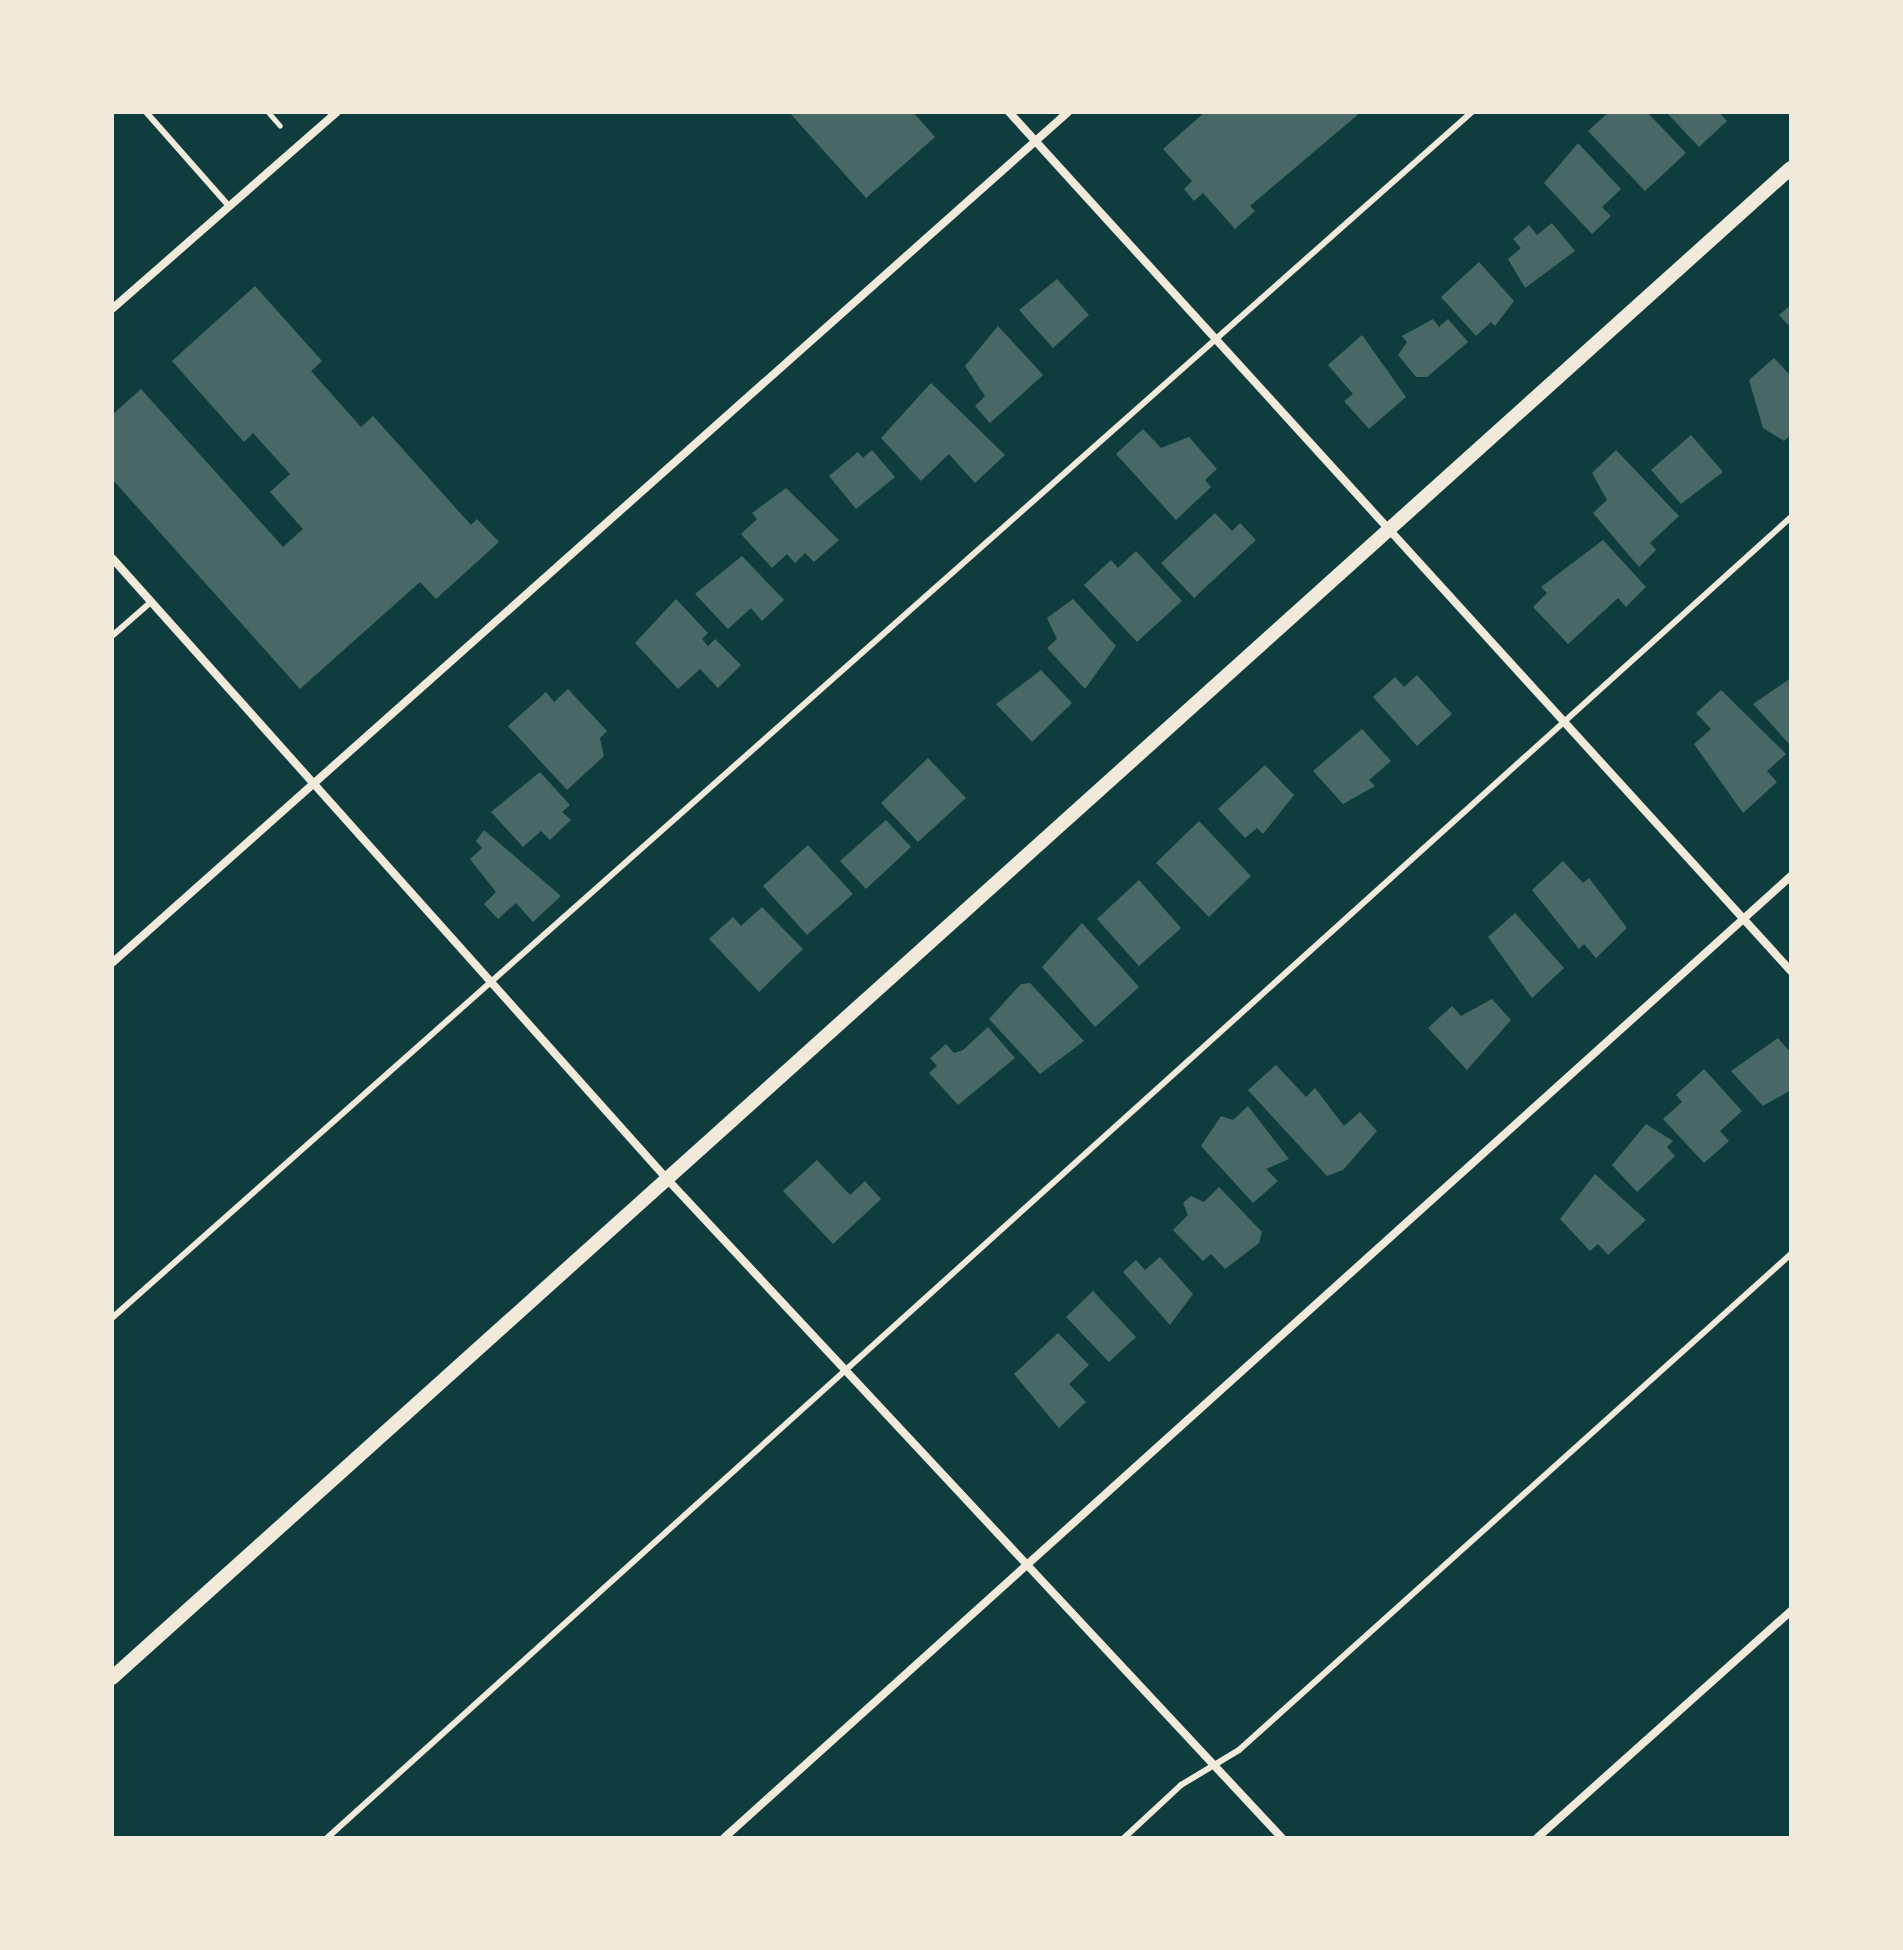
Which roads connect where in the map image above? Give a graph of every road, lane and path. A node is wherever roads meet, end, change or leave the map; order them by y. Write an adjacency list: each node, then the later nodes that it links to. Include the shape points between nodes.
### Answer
1 (146, 112): 10 (lane)
2 (268, 112): 7 (path)
3 (337, 112): 10 (street)
4 (1009, 112): 8 (street)
5 (1068, 112): 8 (street)
6 (1472, 112): 12 (lane)
7 (280, 126)
8 (1035, 141): 12 (street); 19 (street)
9 (1791, 168): 14 (street)
10 (229, 206): 11 (street)
11 (112, 309)
12 (1216, 341): 14 (street); 24 (lane)
13 (1791, 517): 18 (lane)
14 (1387, 529): 18 (street); 25 (street)
15 (112, 558): 16 (street)
16 (151, 602): 17 (lane); 19 (street)
17 (112, 636)
18 (1566, 721): 21 (street); 28 (lane)
19 (310, 787): 22 (street); 24 (street)
20 (1791, 876): 21 (street)
21 (1742, 918): 23 (street); 29 (street)
22 (112, 963)
23 (1791, 971)
24 (486, 980): 25 (street); 27 (lane)
25 (667, 1179): 28 (street); 31 (street)
26 (1791, 1254): 32 (lane)
27 (112, 1318)
28 (849, 1365): 29 (street); 33 (lane)
29 (1031, 1562): 32 (street); 34 (street)
30 (1791, 1611): 37 (street)
31 (112, 1678)
32 (1216, 1765): 35 (lane, via 1181,1785); 36 (street)
33 (327, 1838)
34 (724, 1838)
35 (1124, 1838)
36 (1282, 1838)
37 (1537, 1838)

